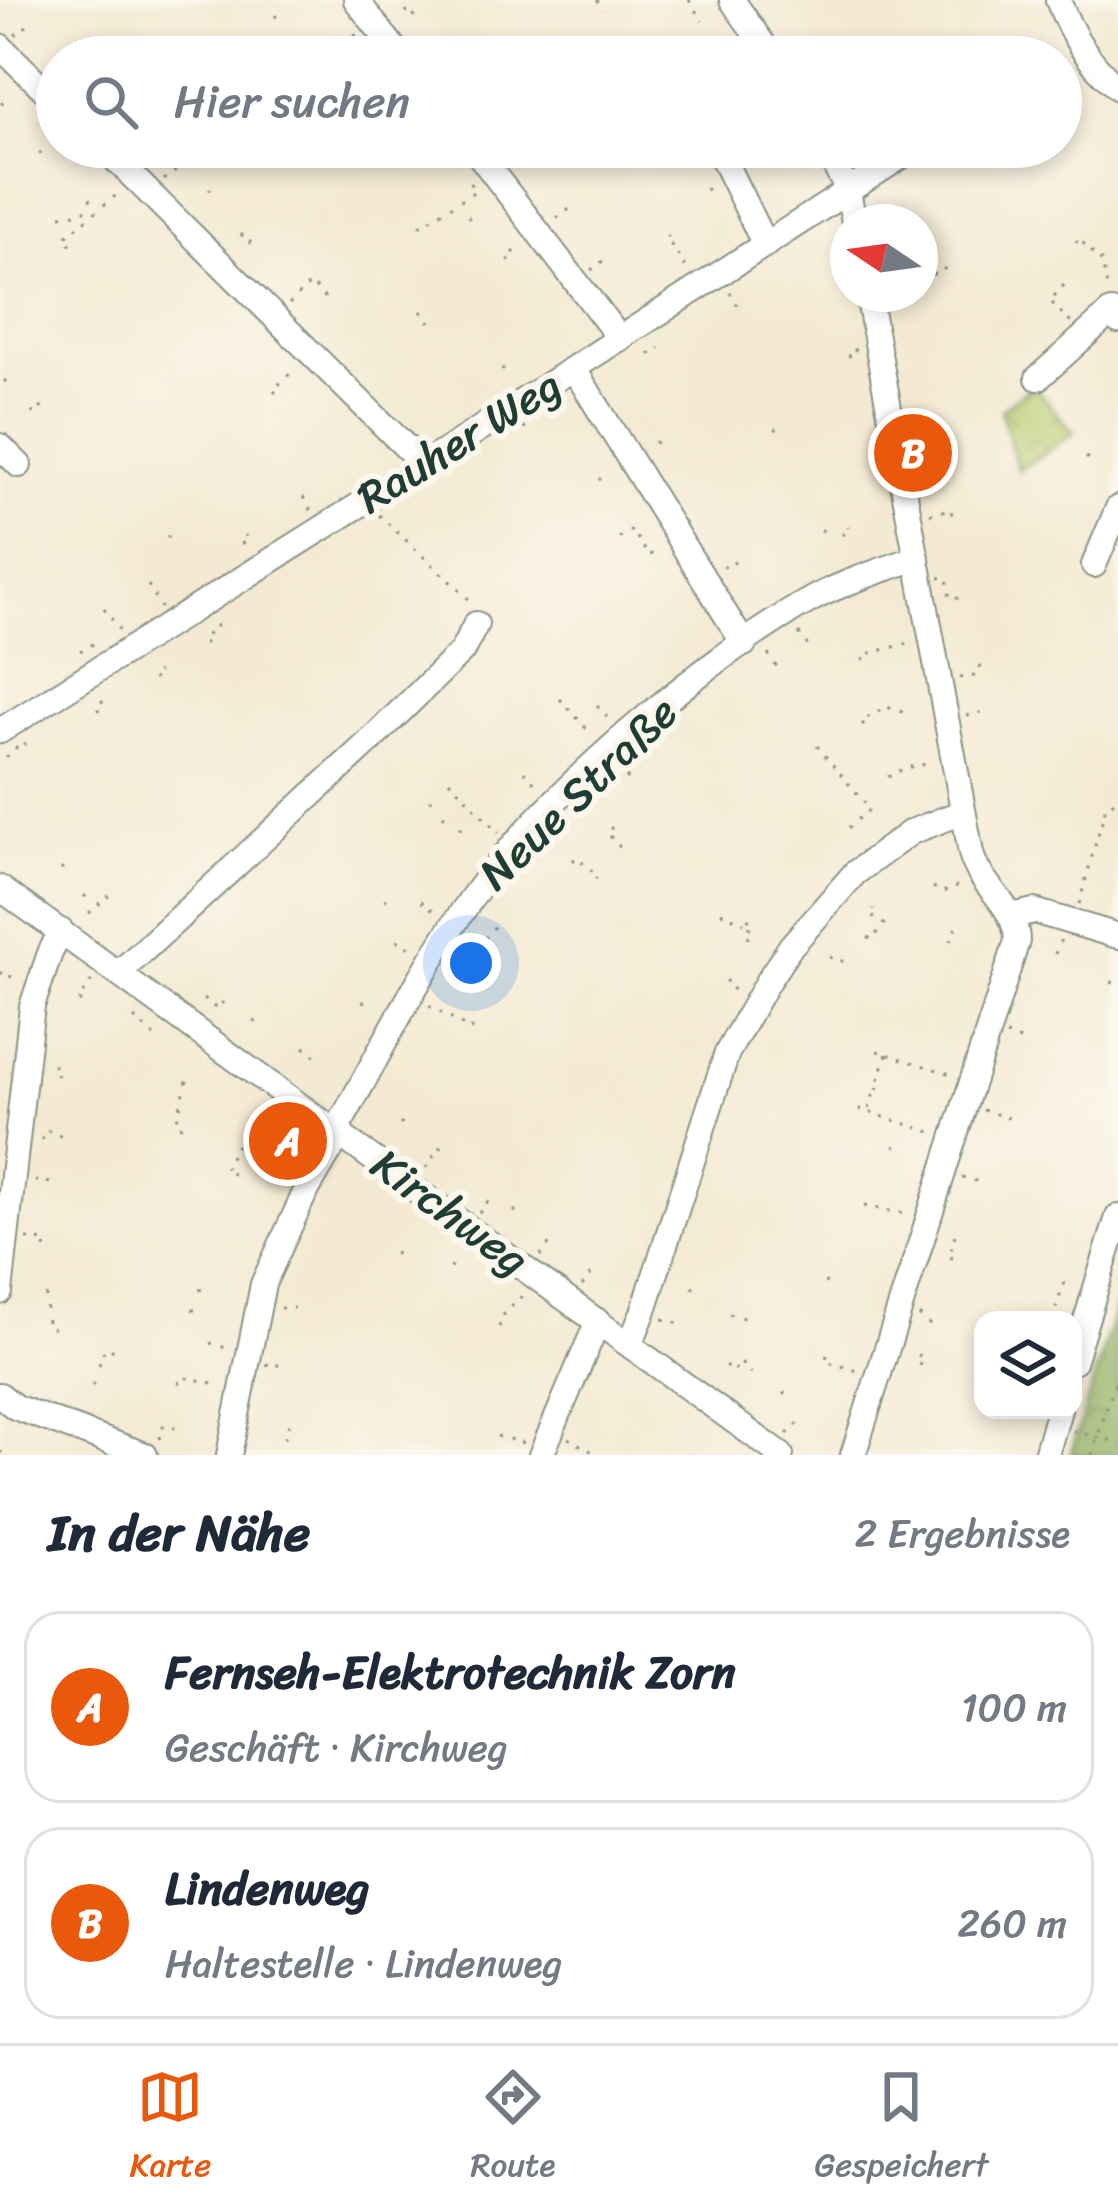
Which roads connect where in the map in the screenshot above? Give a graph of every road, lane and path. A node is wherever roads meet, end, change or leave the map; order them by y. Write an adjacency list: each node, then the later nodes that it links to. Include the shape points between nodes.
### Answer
1 (356, 0): 12 (street)
2 (597, 0): 6 (path)
3 (688, 0): 11 (path)
4 (732, 0): 13 (street)
5 (1058, 0): 14 (street)
6 (604, 10)
7 (406, 11): 9 (path)
8 (275, 15): 10 (path)
9 (416, 16)
10 (279, 21)
11 (702, 21)
12 (384, 36)
13 (757, 36)
14 (1065, 36)
15 (0, 46): 17 (street)
16 (1082, 58): 18 (street)
17 (36, 81)
18 (1118, 88)
19 (1118, 140): 20 (path)
20 (1118, 148)
21 (124, 168): 27 (street)
22 (178, 168): 29 (path, via 164,179)
23 (486, 168): 43 (street)
24 (727, 168): 46 (street)
25 (836, 168): 31 (street)
26 (884, 168): 31 (street, Rauher Weg)
27 (135, 179): 45 (path, via 65,237); 55 (street)
28 (469, 182): 39 (path, via 475,191)
29 (168, 186)
30 (706, 188): 32 (path)
31 (848, 191): 34 (street); 46 (street, Rauher Weg)
32 (710, 195)
33 (91, 198): 36 (path, via 84,212)
34 (851, 204)
35 (575, 205): 43 (path)
36 (61, 215)
37 (468, 216): 38 (path)
38 (472, 224)
39 (420, 226)
40 (241, 234): 42 (path)
41 (669, 235): 51 (path)
42 (252, 240)
43 (529, 240): 47 (path); 59 (street)
44 (1076, 243): 56 (path, via 1102,262)
45 (70, 245)
46 (765, 245): 51 (street, Rauher Weg)
47 (510, 261)
48 (953, 264): 49 (path)
49 (938, 272)
50 (1064, 285): 58 (path, via 1050,301)
51 (699, 288): 59 (street, Rauher Weg)
52 (323, 303): 55 (path, via 311,283)
53 (421, 311): 57 (path)
54 (871, 312): 76 (street)
55 (275, 317): 62 (street)
56 (1115, 317): 58 (street)
57 (430, 322)
58 (1082, 335): 68 (street)
59 (620, 339): 66 (street, Rauher Weg)
60 (853, 341): 64 (path, via 856,355)
61 (660, 348): 63 (path)
62 (311, 353): 71 (path); 82 (street)
63 (649, 355)
64 (848, 356)
65 (506, 364): 67 (path)
66 (574, 369): 82 (street, Rauher Weg); 101 (street)
67 (502, 370)
68 (1038, 378)
69 (4, 380): 70 (path)
70 (12, 382)
71 (276, 393)
72 (44, 410): 73 (path)
73 (32, 414)
74 (533, 422): 75 (path)
75 (513, 435)
76 (895, 436): 80 (path, via 922,430); 86 (street)
77 (655, 441): 79 (path)
78 (0, 446): 81 (street)
79 (658, 451)
80 (933, 458)
81 (19, 465)
82 (424, 465): 83 (street, Rauher Weg)
83 (367, 500): 97 (path); 98 (street, Rauher Weg)
84 (1118, 508): 94 (street)
85 (952, 516): 86 (path, via 951,509)
86 (910, 518): 93 (street)
87 (848, 527): 89 (path)
88 (245, 535): 91 (path)
89 (842, 536)
90 (620, 538): 92 (path, via 632,530 649,556)
91 (241, 544)
92 (657, 551)
93 (917, 558): 100 (street); 101 (street, Neue Straße, via 846,583)
94 (1094, 565)
95 (148, 585): 98 (path)
96 (104, 608): 104 (path)
97 (474, 612): 160 (street, via 462,651)
98 (171, 624): 104 (street, Rauher Weg)
99 (218, 624): 103 (path)
100 (931, 637): 106 (path); 111 (street)
101 (750, 639): 109 (path); 135 (street, Neue Straße, via 606,755)
102 (99, 641): 105 (path)
103 (206, 644)
104 (131, 649): 118 (street, Rauher Weg)
105 (80, 651)
106 (864, 660)
107 (982, 664): 111 (path, via 974,676)
108 (158, 672): 110 (path)
109 (775, 672)
110 (154, 680)
111 (939, 682): 122 (street)
112 (560, 699): 116 (path, via 586,728)
113 (104, 700): 114 (path)
114 (99, 711)
115 (909, 714): 117 (path, via 886,707)
116 (592, 723)
117 (863, 725)
118 (0, 731)
119 (817, 746): 134 (path, via 870,809)
120 (32, 752): 121 (path, via 22,742)
121 (6, 758)
122 (953, 759): 123 (path); 129 (street)
123 (888, 777)
124 (449, 780): 135 (path)
125 (434, 795): 127 (path)
126 (1118, 799): 148 (path, via 1106,806)
127 (430, 801)
128 (449, 808): 130 (path)
129 (963, 812): 138 (street); 229 (street, via 910,832 855,873 766,983 727,1053)
130 (443, 817)
131 (464, 822): 133 (path)
132 (612, 826): 136 (path, via 607,832)
133 (460, 829)
134 (848, 830)
135 (513, 847): 187 (street, Neue Straße, via 457,920)
136 (622, 849)
137 (573, 861): 139 (path)
138 (979, 877): 140 (path, via 943,892); 147 (street)
139 (596, 879)
140 (933, 886)
141 (0, 888): 153 (street, Kirchweg)
142 (113, 896): 145 (path)
143 (874, 909): 156 (path, via 870,915 884,924)
144 (721, 912): 149 (path)
145 (89, 913)
146 (750, 916): 149 (path)
147 (1012, 916): 148 (street, via 1034,911); 180 (street, via 1015,954)
148 (1074, 922): 154 (street)
149 (745, 923): 155 (path, via 753,930)
150 (956, 926): 157 (path)
151 (500, 929): 152 (path, via 484,940)
152 (471, 930)
153 (62, 931): 160 (street, Kirchweg); 198 (street, via 32,1006)
154 (1118, 936)
155 (748, 938)
156 (868, 938)
157 (951, 941)
158 (829, 957): 159 (path)
159 (841, 965)
160 (112, 968): 166 (path); 179 (street, Kirchweg)
161 (0, 973): 162 (path, via 11,974)
162 (10, 982)
163 (203, 999): 165 (path, via 217,1010)
164 (432, 999): 170 (path, via 428,1008)
165 (223, 1001)
166 (81, 1002)
167 (134, 1018): 171 (path)
168 (254, 1021): 169 (path)
169 (263, 1026)
170 (473, 1027)
171 (154, 1036)
172 (304, 1047): 174 (path)
173 (877, 1051): 175 (path)
174 (315, 1054)
175 (887, 1054): 180 (path); 182 (path)
176 (54, 1064): 177 (path)
177 (58, 1075)
178 (188, 1077): 184 (path, via 176,1124)
179 (277, 1086): 187 (street, Kirchweg); 195 (path, via 232,1153 224,1171)
180 (969, 1093): 183 (path); 191 (street)
181 (859, 1109): 182 (path)
182 (868, 1112): 191 (path)
183 (1016, 1120)
184 (182, 1126)
185 (400, 1126): 186 (path)
186 (409, 1127)
187 (339, 1131): 197 (street, Kirchweg); 240 (street, Neue Straße, via 271,1263)
188 (63, 1137): 190 (path, via 46,1130)
189 (899, 1137): 193 (path)
190 (42, 1140)
191 (954, 1140): 238 (street)
192 (442, 1145): 197 (path)
193 (895, 1148)
194 (262, 1154): 196 (path)
195 (233, 1174)
196 (273, 1182)
197 (413, 1185): 210 (street, Kirchweg)
198 (6, 1186): 203 (street)
199 (864, 1206): 200 (path, via 906,1215)
200 (908, 1209)
201 (1118, 1217): 228 (street)
202 (955, 1235): 207 (path)
203 (7, 1236): 204 (path, via 46,1241); 218 (street)
204 (45, 1250)
205 (394, 1253): 206 (path)
206 (404, 1257)
207 (953, 1258)
208 (450, 1266): 209 (path)
209 (453, 1274)
210 (536, 1275): 225 (street, Kirchweg); 226 (path)
211 (696, 1279): 216 (path)
212 (204, 1281): 217 (path)
213 (1057, 1281): 222 (path, via 1064,1283)
214 (824, 1282): 215 (path)
215 (832, 1285)
216 (693, 1289)
217 (200, 1291)
218 (0, 1292)
219 (46, 1295): 227 (path, via 46,1328)
220 (192, 1310): 221 (path)
221 (200, 1310)
222 (1055, 1311)
223 (729, 1314): 224 (path)
224 (748, 1314)
225 (598, 1321): 229 (street, Kirchweg); 252 (street)
226 (499, 1327)
227 (59, 1329)
228 (1082, 1333)
229 (629, 1344): 256 (street, Kirchweg)
230 (116, 1348): 233 (path, via 105,1348)
231 (919, 1354): 234 (path)
232 (827, 1355): 238 (path)
233 (99, 1365)
234 (921, 1365)
235 (725, 1366): 237 (path, via 733,1372 740,1362)
236 (1118, 1373): 249 (path)
237 (751, 1374)
238 (878, 1377): 257 (street)
239 (179, 1384): 240 (path, via 181,1377)
240 (242, 1389): 254 (street, Neue Straße)
241 (0, 1395): 253 (street, via 15,1407)
242 (783, 1395): 243 (path)
243 (791, 1397)
244 (1056, 1419): 258 (street)
245 (1058, 1419): 249 (path)
246 (289, 1424): 250 (path, via 286,1438)
247 (175, 1425): 253 (path, via 163,1426)
248 (497, 1436): 252 (path)
249 (1098, 1437): 251 (path); 259 (path)
250 (293, 1441)
251 (1118, 1442)
252 (545, 1443): 255 (path)
253 (152, 1448)
254 (229, 1455)
255 (598, 1455)
256 (781, 1455)
257 (853, 1455)
258 (1046, 1455)
259 (1092, 1455)

